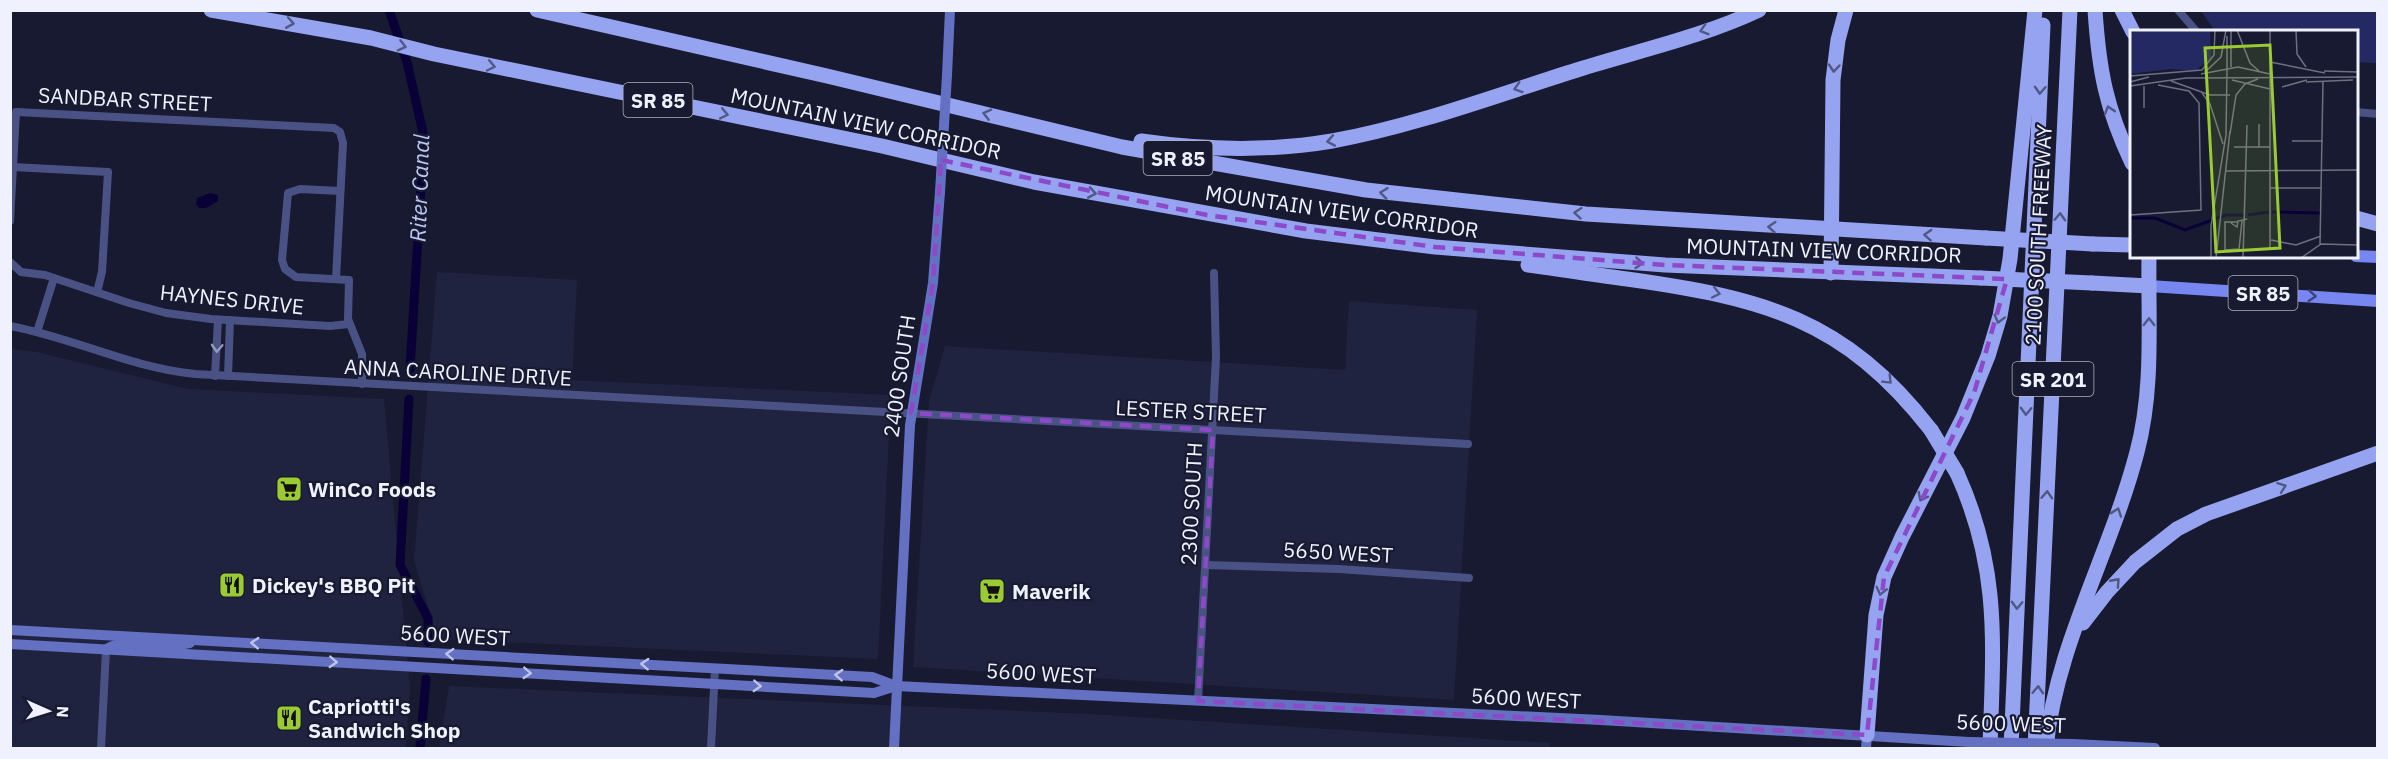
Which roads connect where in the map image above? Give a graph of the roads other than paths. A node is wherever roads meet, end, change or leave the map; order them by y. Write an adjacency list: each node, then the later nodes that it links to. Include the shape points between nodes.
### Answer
1 (211, 10): 23 (highway, MOUNTAIN VIEW CORRIDOR / SR 85, one-way to 23, via 371,38 1034,182)
2 (537, 10): 16 (highway, MOUNTAIN VIEW CORRIDOR / SR 85, one-way to 2)
3 (950, 10): 45 (main road, 2400 SOUTH, bridge, via 933,284)
4 (1759, 10): 16 (highway, one-way to 16, via 1401,124 1307,144 1234,149 1184,147)
5 (1846, 10): 24 (highway, one-way to 24, via 1834,74)
6 (2035, 10): 61 (highway, one-way to 61, via 2010,260 2000,316 1963,418 1884,577 1876,615)
7 (2044, 10): 66 (highway, 2100 SOUTH FREEWAY / SR 201, one-way to 66)
8 (2070, 10): 67 (highway, 2100 SOUTH FREEWAY / SR 201, one-way to 8)
9 (2095, 10): 17 (highway, one-way to 9, via 2105,97)
10 (2122, 10): 12 (highway)
11 (2178, 10): 13 (street)
12 (2132, 30)
13 (2195, 30)
14 (2358, 112): 15 (street)
15 (2378, 114)
16 (1018, 121): 24 (highway, MOUNTAIN VIEW CORRIDOR / SR 85, one-way to 16, via 1586,214 1366,190 1122,147)
17 (2130, 159)
18 (13, 167): 19 (street, SANDBAR STREET, via 16,112 323,127 340,132 343,143); 21 (street, SANDBAR STREET); 35 (street, via 108,172 102,273)
19 (340, 191): 33 (street); 33 (street, via 290,191 285,203 282,260 285,269 296,277)
20 (2358, 219): 22 (highway)
21 (10, 221)
22 (2378, 224)
23 (1305, 231): 31 (highway, MOUNTAIN VIEW CORRIDOR / SR 85, one-way to 31, via 1567,258); 65 (highway, one-way to 65, bridge, via 1357,242 1709,291 1747,300 1812,326 1858,355 1900,393 1931,430 1957,473 1981,537 1991,588)
24 (1831, 231): 25 (highway, MOUNTAIN VIEW CORRIDOR / SR 85, one-way to 24, bridge); 31 (highway)
25 (2130, 245)
26 (2358, 256): 27 (main road)
27 (2378, 257)
28 (2149, 258): 34 (highway)
29 (11, 263): 32 (street, HAYNES DRIVE, via 21,272)
30 (1214, 273): 46 (street, 2300 SOUTH)
31 (1831, 273): 34 (highway, MOUNTAIN VIEW CORRIDOR / SR 85, bridge)
32 (54, 278): 35 (street, HAYNES DRIVE); 41 (street)
33 (336, 279): 39 (street, via 349,280)
34 (2149, 286): 36 (main road, MOUNTAIN VIEW CORRIDOR / SR 85, one-way to 36); 55 (highway, one-way to 34, via 2132,471 2141,433 2148,374)
35 (97, 292): 37 (street, HAYNES DRIVE, via 157,311)
36 (2378, 300)
37 (218, 320): 38 (street, HAYNES DRIVE); 42 (street, one-way to 42)
38 (230, 320): 39 (street, HAYNES DRIVE); 43 (street)
39 (349, 324): 44 (street, via 362,354)
40 (10, 326): 41 (street, ANNA CAROLINE DRIVE)
41 (37, 332): 42 (street, ANNA CAROLINE DRIVE, via 144,366)
42 (215, 376): 43 (street, ANNA CAROLINE DRIVE)
43 (228, 376): 44 (street, ANNA CAROLINE DRIVE)
44 (362, 384): 45 (street, ANNA CAROLINE DRIVE)
45 (911, 413): 46 (street, LESTER STREET); 59 (main road, 2400 SOUTH)
46 (1213, 430): 47 (street, LESTER STREET); 49 (street, 2300 SOUTH)
47 (1468, 444)
48 (2378, 453): 55 (highway, one-way to 48, via 2093,609 2120,577 2177,529 2206,514)
49 (1206, 565): 50 (street, 5650 WEST); 60 (street, 2300 SOUTH)
50 (1469, 578)
51 (10, 630): 52 (main road, 5600 WEST)
52 (108, 635): 53 (main road, 5600 WEST); 54 (main road, via 101,641 38,639)
53 (198, 640): 56 (main road, via 177,646 117,643); 57 (main road, 5600 WEST, one-way to 53)
54 (12, 645): 56 (main road, 5600 WEST)
55 (2070, 647): 68 (highway, via 2054,696)
56 (106, 650): 58 (main road, 5600 WEST, one-way to 58); 62 (street)
57 (715, 668): 58 (street); 59 (main road, 5600 WEST, one-way to 57, via 872,676)
58 (714, 684): 59 (main road, 5600 WEST, one-way to 59, via 874,693); 63 (street)
59 (896, 686): 60 (main road, 5600 WEST); 64 (main road, 2400 SOUTH)
60 (1198, 701): 61 (main road, 5600 WEST)
61 (1866, 742): 69 (main road, 5600 WEST, bridge)
62 (101, 748)
63 (711, 748)
64 (894, 748)
65 (1990, 748)
66 (2011, 748)
67 (2035, 748)
68 (2046, 748)
69 (2155, 748)

